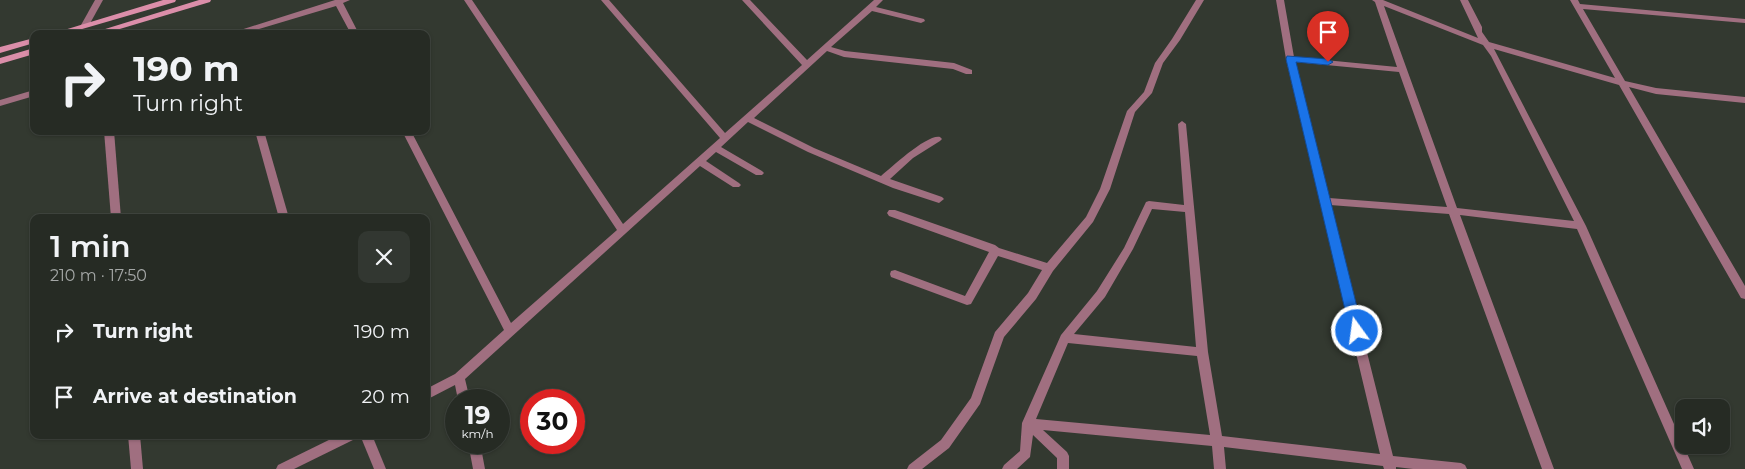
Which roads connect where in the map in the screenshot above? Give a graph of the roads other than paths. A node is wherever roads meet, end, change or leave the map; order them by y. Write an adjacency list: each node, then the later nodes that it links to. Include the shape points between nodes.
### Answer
1 (99, 0): 17 (street)
2 (172, 0): 17 (main road)
3 (207, 0): 19 (main road)
4 (468, 0): 56 (street)
5 (605, 0): 41 (street)
6 (746, 0): 29 (street)
7 (879, 0): 14 (street)
8 (1200, 0): 58 (street, via 1159,63 1148,93 1131,111 1090,219)
9 (1280, 0): 27 (street)
10 (1377, 0): 23 (street); 30 (street)
11 (1464, 0): 23 (street)
12 (342, 1): 20 (street); 21 (street)
13 (1575, 3): 16 (street); 32 (street)
14 (870, 8): 15 (street); 24 (street)
15 (921, 21)
16 (1745, 21)
17 (85, 25): 18 (main road)
18 (68, 30)
19 (106, 30)
20 (245, 30)
21 (353, 30)
22 (30, 41): 25 (main road)
23 (1484, 43): 32 (street); 55 (street, via 1494,56)
24 (825, 48): 29 (street); 31 (street, via 844,54 954,66)
25 (0, 50)
26 (30, 52): 28 (main road)
27 (1290, 59): 30 (street); 49 (street)
28 (0, 61)
29 (806, 64): 36 (street)
30 (1404, 70): 51 (street)
31 (969, 72)
32 (1622, 83): 34 (street); 60 (street)
33 (30, 94): 35 (street)
34 (1745, 100)
35 (0, 103)
36 (746, 118): 41 (street); 46 (street, via 810,150)
37 (1182, 124): 50 (street)
38 (109, 135): 53 (street)
39 (260, 135): 54 (street)
40 (408, 135): 61 (street)
41 (725, 138): 43 (street)
42 (937, 139): 46 (street, via 910,156)
43 (716, 147): 44 (street); 45 (street)
44 (700, 162): 47 (street); 56 (street)
45 (759, 173)
46 (884, 180): 48 (street)
47 (736, 185)
48 (939, 199)
49 (1325, 202): 51 (street); 73 (street)
50 (1190, 209): 62 (street, via 1149,205 1101,294); 63 (street)
51 (1452, 211): 55 (street); 83 (street)
52 (892, 213): 57 (street)
53 (116, 214)
54 (283, 214)
55 (1581, 226): 84 (street)
56 (622, 230): 61 (street)
57 (995, 251): 58 (street); 59 (street, via 967,301)
58 (1049, 268): 78 (street, via 1032,296 999,335 976,400 945,444)
59 (895, 274)
60 (1745, 295)
61 (510, 331): 64 (street)
62 (1065, 338): 63 (street); 67 (street)
63 (1202, 352): 71 (street)
64 (459, 377): 65 (street); 66 (street)
65 (462, 389)
66 (430, 393)
67 (1028, 423): 71 (street); 79 (street, via 1026,453); 80 (street, via 1063,456)
68 (134, 439): 74 (street)
69 (342, 439): 75 (street)
70 (368, 439): 76 (street)
71 (1217, 441): 73 (street); 81 (street)
72 (476, 454): 77 (street)
73 (1389, 465): 82 (street)
74 (137, 469)
75 (282, 469)
76 (380, 469)
77 (479, 469)
78 (913, 469)
79 (1008, 469)
80 (1063, 469)
81 (1220, 469)
82 (1461, 469)
83 (1548, 469)
84 (1688, 469)

